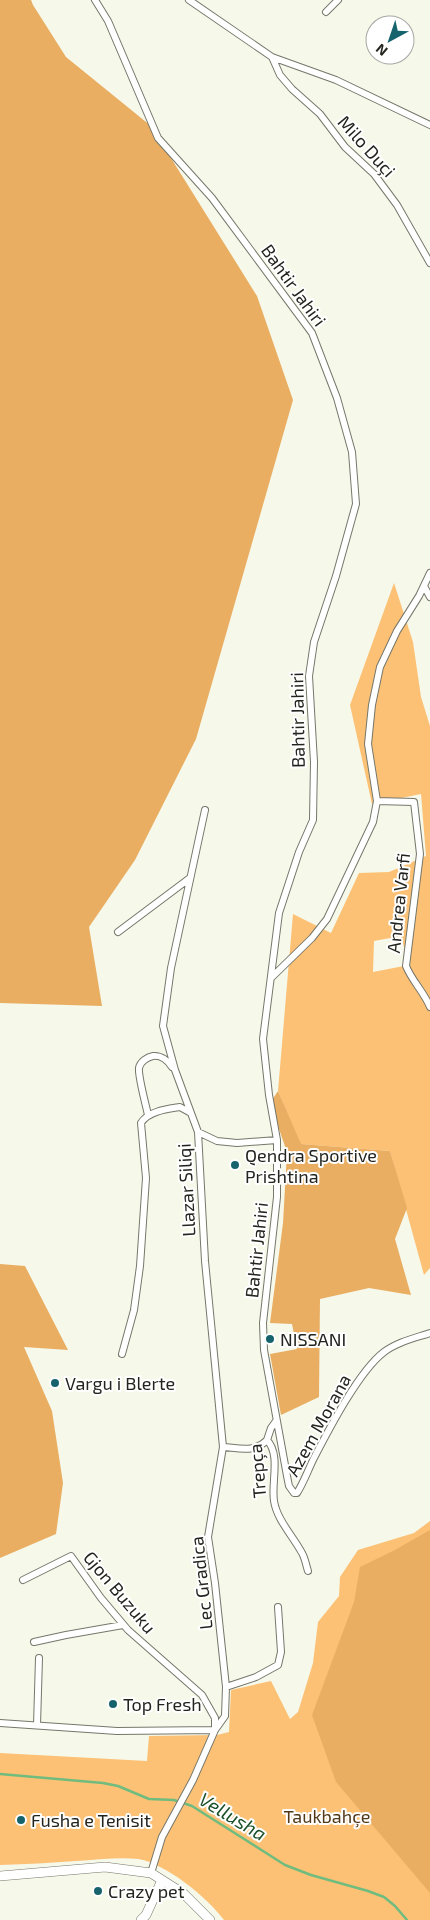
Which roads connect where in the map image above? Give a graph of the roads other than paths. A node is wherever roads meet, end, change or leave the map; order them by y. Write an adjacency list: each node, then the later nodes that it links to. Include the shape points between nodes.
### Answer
1 (95, 0): 15 (street, Bahtir Jahiri, via 108,21 158,138 212,198 312,333 337,398 352,452 356,504 314,642 309,676 314,762 313,820 278,913)
2 (189, 0): 5 (street)
3 (338, 0): 4 (street)
4 (326, 12)
5 (272, 57): 6 (street, via 336,80); 7 (street, Milo Duçi, via 280,75 374,174)
6 (430, 125)
7 (430, 263)
8 (430, 573): 9 (street)
9 (424, 586): 10 (street); 11 (street, via 380,667 368,744)
10 (430, 597)
11 (377, 802): 15 (street, via 373,822 327,919); 16 (street, Andrea Varfi, via 414,802 420,854 406,966)
12 (205, 810): 13 (street, Llazar Siliqi)
13 (190, 878): 14 (street); 17 (street, Llazar Siliqi, via 171,968 163,1026)
14 (118, 932)
15 (271, 978): 21 (street, Bahtir Jahiri, via 263,1040)
16 (430, 1007)
17 (175, 1070): 18 (street, Llazar Siliqi); 19 (street, via 157,1056 143,1060 139,1068)
18 (190, 1113): 19 (street, via 180,1106); 20 (street, Llazar Siliqi)
19 (148, 1115): 23 (street, via 141,1123 146,1178 140,1266 134,1310)
20 (198, 1132): 21 (street, via 217,1142); 26 (street, Llazar Siliqi, via 205,1261)
21 (277, 1140): 24 (street, Bahtir Jahiri, via 277,1197 263,1323 264,1350)
22 (430, 1333): 24 (street, Azem Morana, via 385,1351 368,1367 335,1420 297,1493 289,1486)
23 (122, 1354)
24 (276, 1421): 25 (street, Trepça)
25 (267, 1440): 26 (street, via 255,1449); 27 (street, Trepça, via 273,1446 274,1502 279,1517 303,1554)
26 (223, 1447): 33 (street, Lec Gradica, via 208,1537)
27 (308, 1571)
28 (23, 1580): 30 (street, Gjon Buzuku, via 71,1556)
29 (278, 1607): 33 (street, via 281,1652 278,1665)
30 (123, 1625): 31 (street); 36 (street, Gjon Buzuku, via 202,1695 215,1718)
31 (34, 1642)
32 (39, 1658): 35 (street)
33 (226, 1687): 36 (street, Lec Gradica, via 225,1716)
34 (0, 1723): 35 (street)
35 (37, 1725): 36 (street, via 117,1731)
36 (215, 1730): 37 (street, Lec Gradica, via 162,1837)
37 (151, 1873): 38 (street, via 96,1867); 39 (street)
38 (0, 1876)
39 (162, 1880): 40 (street); 41 (street, via 184,1894)
40 (141, 1920)
41 (210, 1920)

